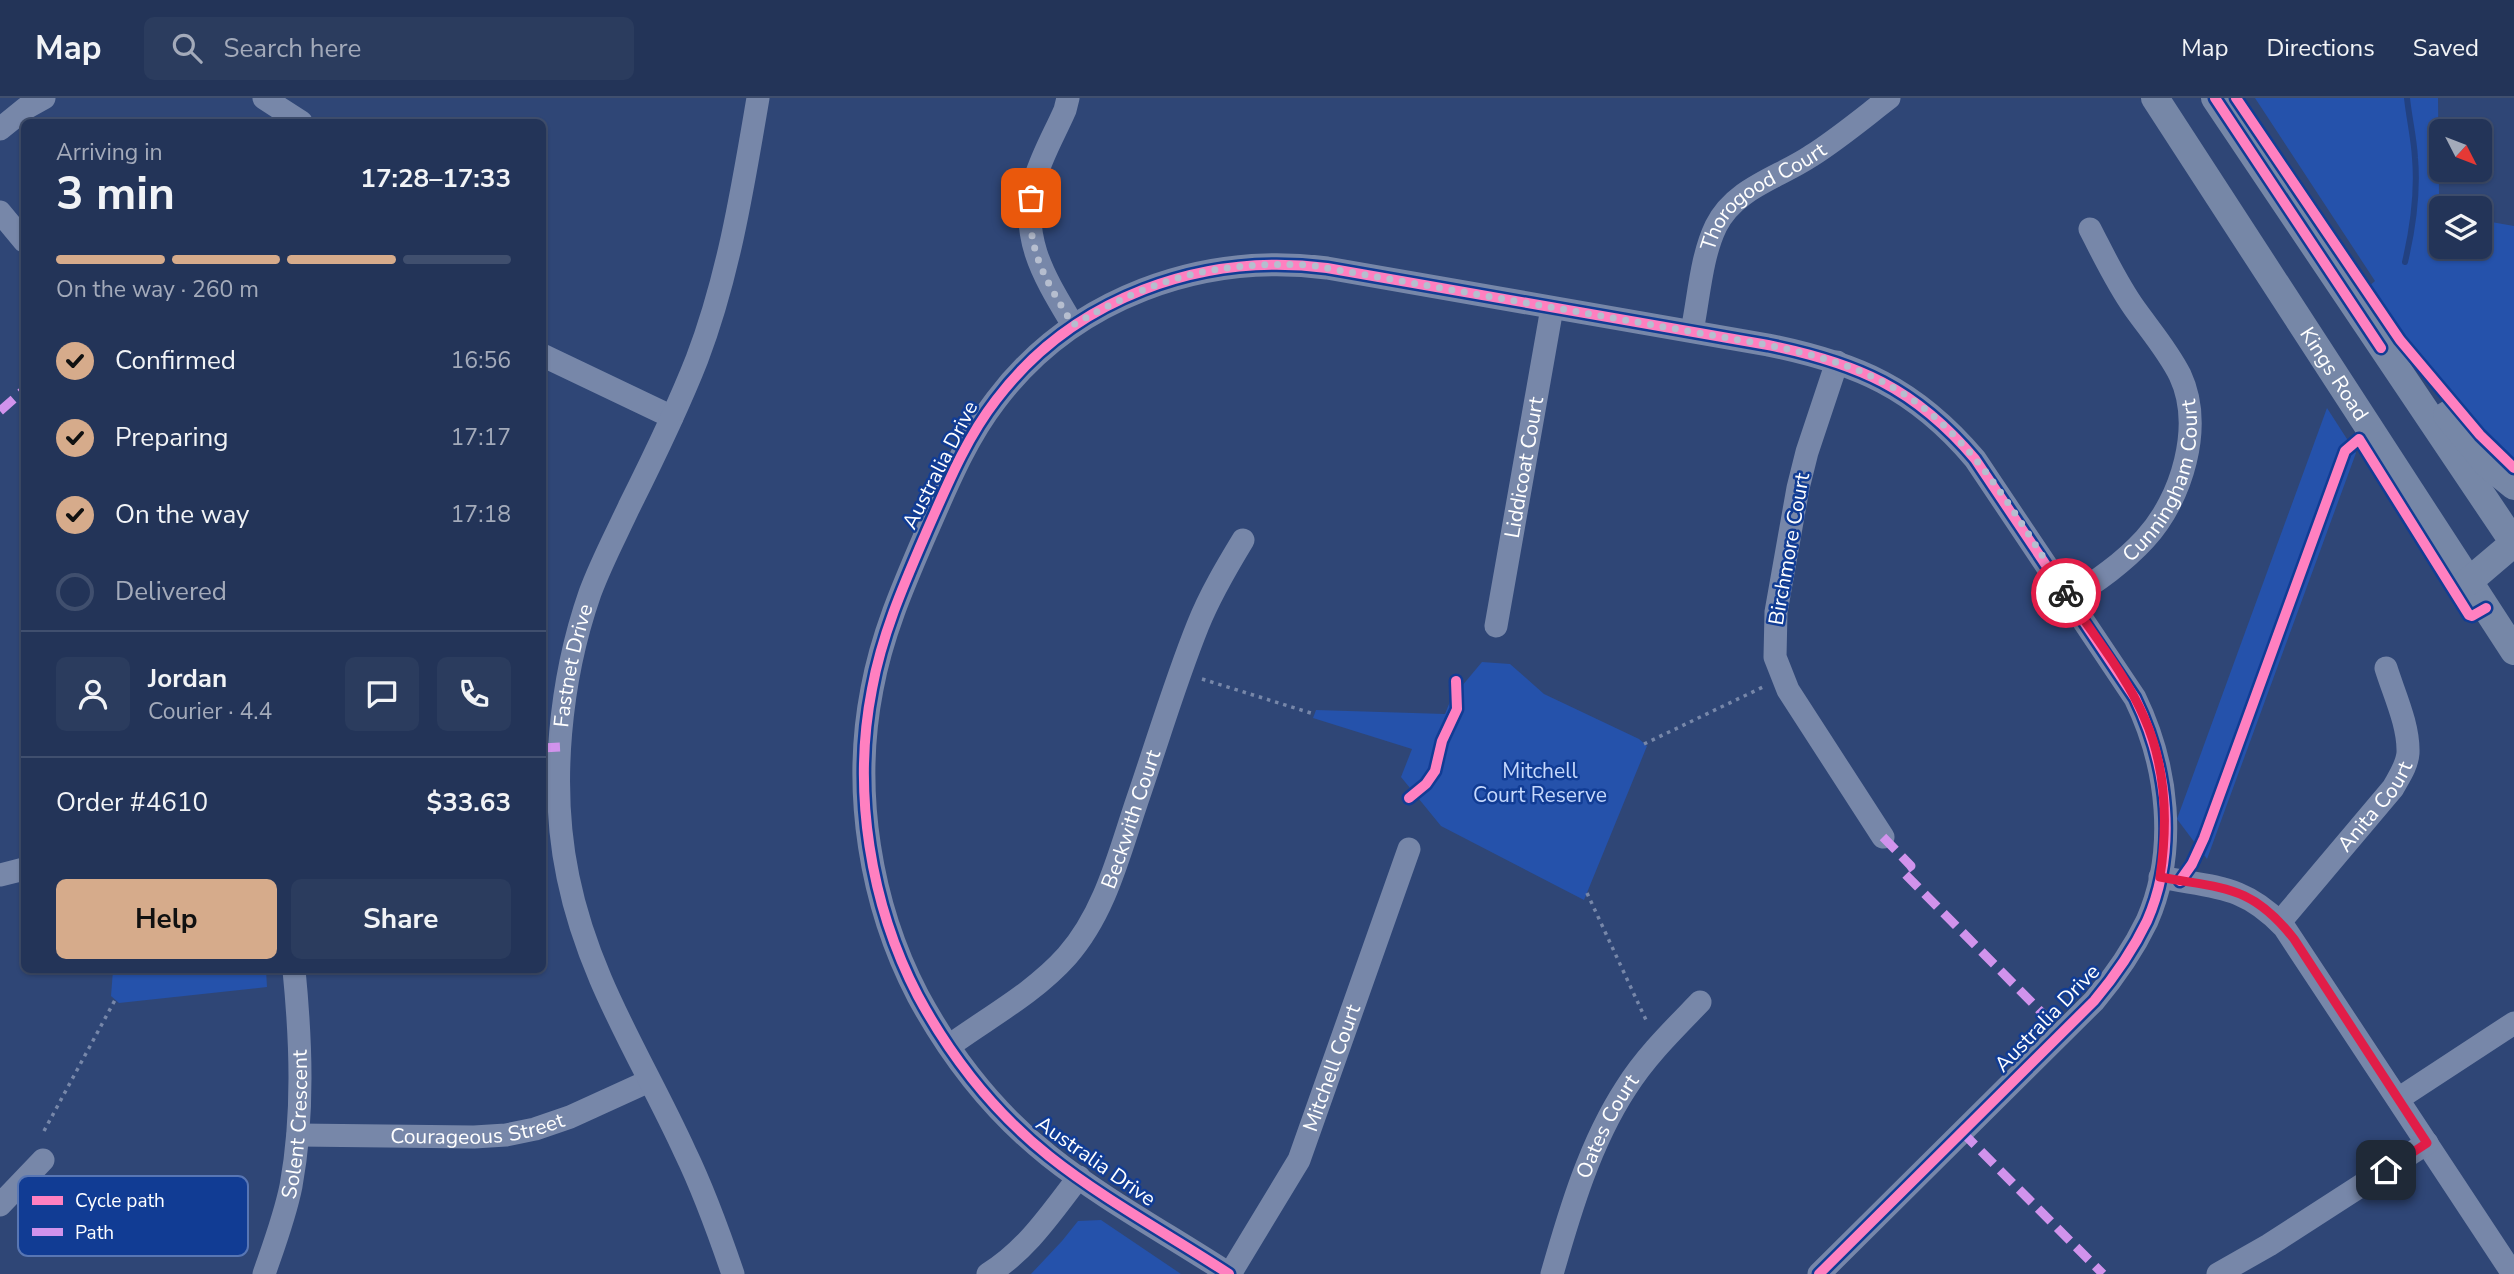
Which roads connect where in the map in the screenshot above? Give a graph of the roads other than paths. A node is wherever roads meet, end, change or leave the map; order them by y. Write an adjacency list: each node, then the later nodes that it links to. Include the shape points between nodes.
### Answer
1 (44, 98): 9 (street)
2 (264, 98): 8 (street)
3 (758, 98): 19 (street, Fastnet Drive, via 724,273 697,359)
4 (1068, 98): 14 (street, via 1035,179 1029,217 1037,260)
5 (1889, 98): 15 (street, Thorogood Court, via 1810,157 1751,188 1725,212 1707,252)
6 (2155, 98): 24 (main road, Kings Road)
7 (2215, 98): 16 (main road)
8 (296, 119)
9 (0, 128)
10 (0, 212): 12 (street)
11 (2090, 229): 25 (street, Cunningham Court, via 2123,291 2180,376 2190,410 2190,433 2186,458 2162,517 2116,568)
12 (21, 237)
13 (1552, 308): 14 (street, Australia Drive, via 1326,268 1267,264 1215,268 1168,280 1115,301); 15 (street, Australia Drive); 26 (street, Liddicoat Court)
14 (1073, 325): 38 (street, Australia Drive, via 1013,378 971,438 901,590 870,700 864,788 878,888 904,965)
15 (1692, 331): 18 (street, Australia Drive)
16 (2381, 348): 20 (main road, via 2487,464); 22 (main road)
17 (546, 357): 19 (street)
18 (1837, 362): 25 (street, Australia Drive, via 1905,394 1943,424 1989,477); 29 (street, Birchmore Court, via 1798,488 1776,612 1775,657 1788,690)
19 (672, 417): 39 (street, Fastnet Drive, via 591,591 572,656 560,747 562,839 573,902 603,988)
20 (2514, 485)
21 (1243, 540): 38 (street, Beckwith Court, via 1198,626 1095,914 1068,955 1049,974)
22 (2514, 543): 24 (main road)
23 (2514, 565): 24 (main road)
24 (2469, 582): 27 (main road, Kings Road)
25 (2069, 599): 33 (street, Australia Drive, via 2135,698 2153,742 2165,801)
26 (1496, 626)
27 (2514, 651)
28 (2386, 668): 34 (street, Anita Court, via 2407,737 2403,771)
29 (1883, 837)
30 (1409, 849): 51 (street, Mitchell Court, via 1299,1160)
31 (21, 870): 32 (street)
32 (0, 875)
33 (2160, 877): 34 (street, via 2232,891 2259,903); 53 (street, Australia Drive, via 2136,942 2094,1001)
34 (2280, 922): 40 (street)
35 (293, 973): 41 (street, Solent Crescent, via 300,1083)
36 (1700, 1002): 52 (street, Oates Court, via 1648,1057 1605,1124)
37 (2514, 1023): 40 (street)
38 (949, 1046): 45 (street, Australia Drive, via 1008,1120)
39 (649, 1081): 41 (street, Courageous Street, via 569,1117 506,1135); 49 (street, Fastnet Drive, via 685,1151)
40 (2398, 1099): 42 (street)
41 (298, 1135): 48 (street, Solent Crescent, via 290,1187)
42 (2427, 1143): 54 (street); 55 (street)
43 (43, 1160): 44 (street)
44 (28, 1176)
45 (1079, 1177): 50 (street, via 1028,1242); 51 (street, Australia Drive)
46 (18, 1186): 47 (street)
47 (0, 1205)
48 (264, 1274)
49 (733, 1274)
50 (988, 1274)
51 (1230, 1274)
52 (1552, 1274)
53 (1819, 1274)
54 (2218, 1274)
55 (2513, 1274)

